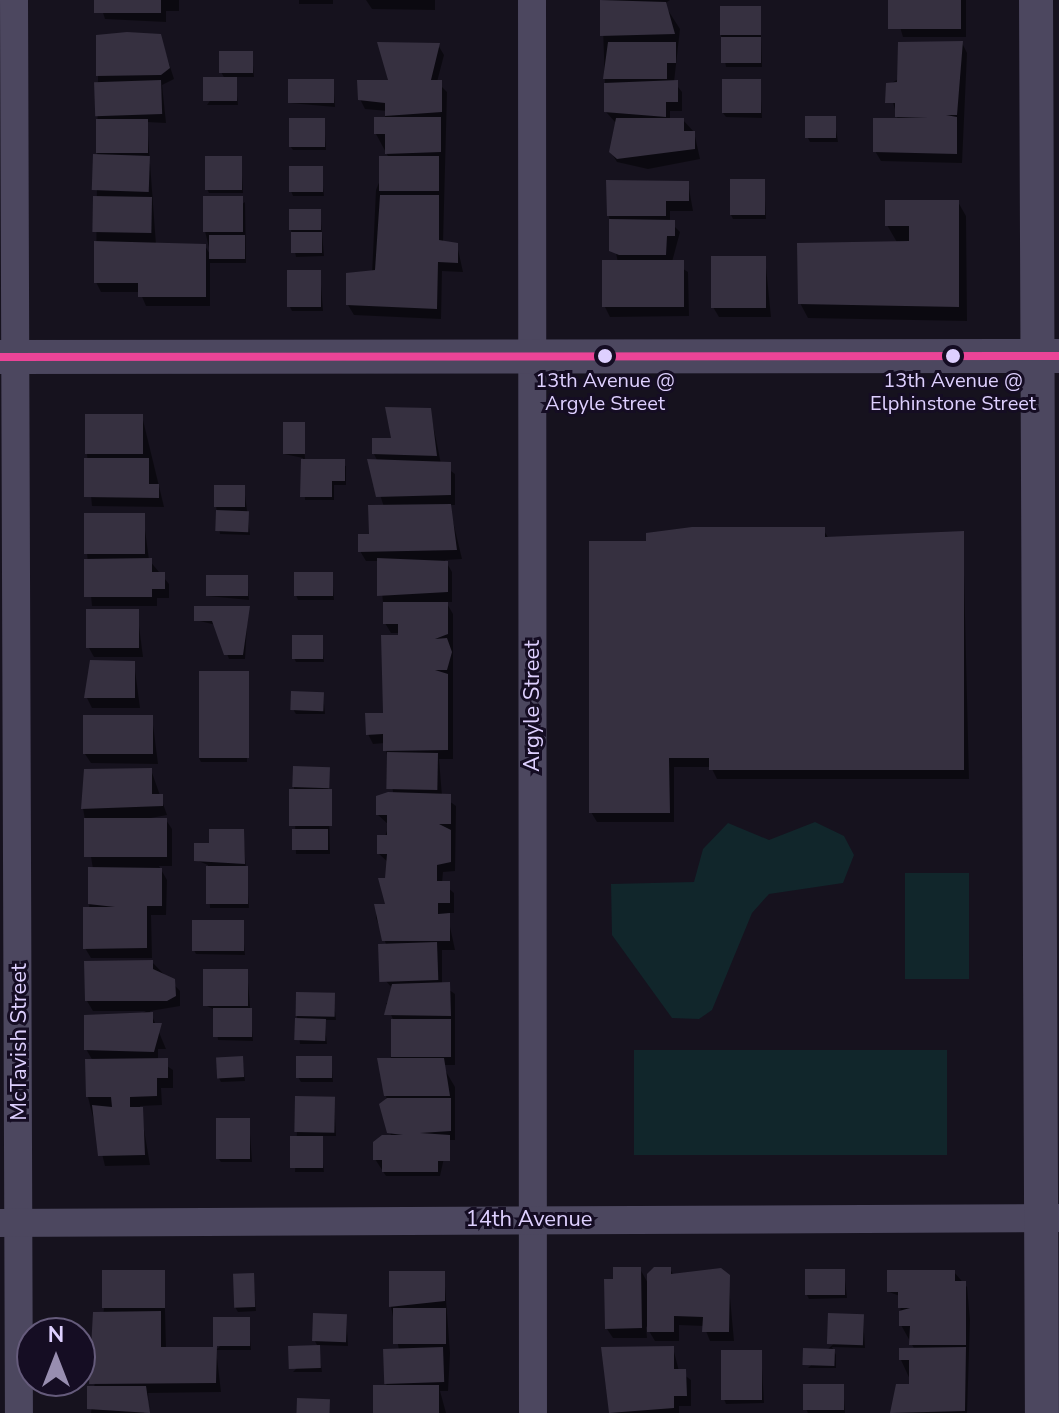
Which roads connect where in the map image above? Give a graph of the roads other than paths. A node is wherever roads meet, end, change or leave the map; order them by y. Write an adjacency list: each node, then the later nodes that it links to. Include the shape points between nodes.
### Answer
1 (14, 0): 6 (street, McTavish Street)
2 (532, 0): 4 (street, Argyle Street)
3 (1036, 0): 5 (street)
4 (532, 356): 5 (street); 6 (street); 8 (street, Argyle Street)
5 (1050, 356): 7 (street)
6 (8, 357): 9 (street, McTavish Street)
7 (1050, 1218): 8 (street, 14th Avenue); 12 (street)
8 (534, 1220): 9 (street, 14th Avenue); 11 (street, Argyle Street)
9 (11, 1223): 10 (street, McTavish Street)
10 (19, 1413)
11 (533, 1413)
12 (1042, 1413)

